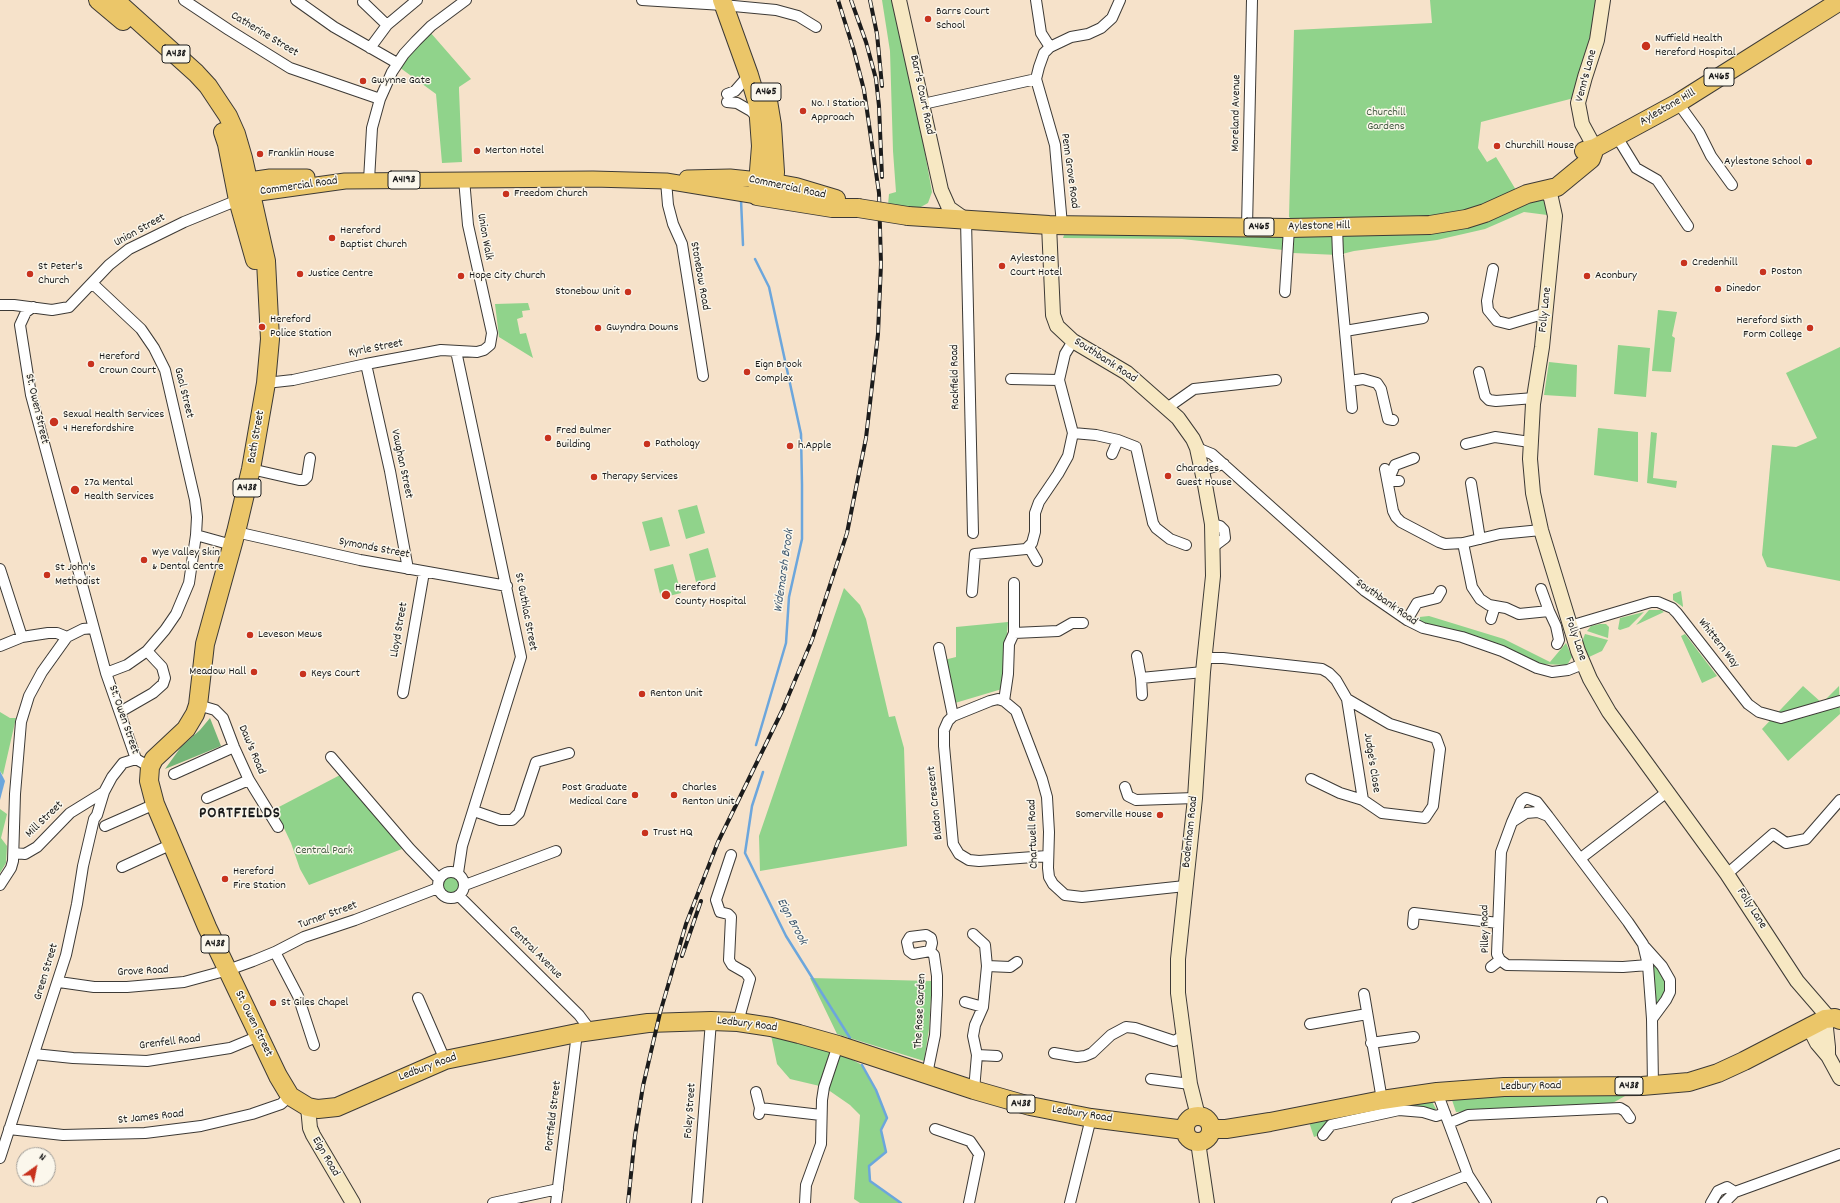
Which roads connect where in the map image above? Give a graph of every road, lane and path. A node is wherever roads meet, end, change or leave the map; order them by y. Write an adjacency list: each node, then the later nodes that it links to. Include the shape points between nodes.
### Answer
1 (98, 0): 33 (highway, A438, via 170,62 199,91 224,133)
2 (115, 0): 33 (highway, A438, via 208,86 228,116 236,134)
3 (184, 0): 23 (street, Catherine Street, via 290,68)
4 (296, 0): 19 (street)
5 (417, 0): 16 (street)
6 (466, 0): 20 (street, via 432,26)
7 (642, 0): 15 (street)
8 (899, 0): 25 (street, Barr's Court Road)
9 (1036, 0): 18 (street, via 1041,33)
10 (1120, 0): 18 (street, via 1112,18 1101,28 1088,34 1071,37)
11 (1252, 0): 41 (street, Moreland Avenue)
12 (1603, 0): 28 (street, Venn's Lane, via 1597,40 1578,104 1582,124)
13 (1840, 1): 24 (highway, Aylestone Hill / A465)
14 (363, 2): 16 (street)
15 (728, 3): 17 (street, via 787,12); 21 (highway, A465); 34 (highway, A465, via 770,105 772,125)
16 (387, 25): 19 (street)
17 (816, 27)
18 (1050, 47): 22 (street, via 1044,54)
19 (370, 48): 20 (street)
20 (397, 62): 23 (street)
21 (749, 75): 26 (highway, A465, via 758,105); 26 (street, via 727,98 751,111)
22 (1036, 79): 25 (street); 39 (street, Penn Grove Road, via 1055,145)
23 (380, 99): 30 (street, via 372,128)
24 (1678, 103): 27 (highway, Aylestone Hill / A465); 32 (street)
25 (922, 104): 36 (street, Barr's Court Road)
26 (759, 120): 34 (highway, A465)
27 (1618, 137): 28 (highway, Aylestone Hill / A465); 40 (street, via 1636,168 1657,180)
28 (1595, 148): 35 (highway, Aylestone Hill / A465, via 1585,151 1572,161 1551,179)
29 (464, 179): 30 (main road, Commercial Road / A4193); 31 (main road, Commercial Road / A4193); 53 (street, Union Walk, via 468,225 492,333)
30 (369, 180): 33 (main road, Commercial Road / A4193)
31 (666, 181): 34 (main road, Commercial Road / A4193); 57 (street, Stonebow Road, via 668,205 682,244)
32 (1732, 185)
33 (243, 188): 45 (street, Union Street, via 184,222 129,249); 62 (highway, Bath Street / A438, via 266,261 270,339)
34 (766, 189): 37 (highway, Commercial Road / A465, bridge, via 832,208 858,208)
35 (1546, 189): 42 (highway, Aylestone Hill / A465, via 1526,194 1485,213 1448,222); 49 (street, Folly Lane, via 1555,216)
36 (941, 190): 37 (street, Barr's Court Road); 38 (street, Barr's Court Road, via 949,208)
37 (935, 218): 38 (highway, Commercial Road / A465)
38 (966, 220): 39 (highway, Aylestone Hill / A465); 83 (street, Rockfield Road)
39 (1056, 226): 41 (highway, Aylestone Hill / A465); 52 (street, Southbank Road, via 1053,315 1057,326)
40 (1688, 226)
41 (1247, 227): 43 (highway, Aylestone Hill / A465)
42 (1337, 227): 43 (highway, Aylestone Hill / A465); 51 (street)
43 (1289, 228): 46 (street)
44 (1493, 269): 49 (street, via 1488,289 1488,306 1491,316 1497,322 1509,324)
45 (92, 283): 48 (street, Union Street, via 69,306 52,310); 84 (street, Gaol Street, via 141,329 165,370 195,500)
46 (1285, 292)
47 (0, 305): 48 (street)
48 (33, 307): 105 (street, St. Owen Street, via 26,312 20,325 31,395)
49 (1546, 313): 63 (street, Folly Lane)
50 (1424, 318): 51 (street)
51 (1345, 331): 61 (street)
52 (1073, 340): 59 (street, via 1065,354); 64 (street, Southbank Road, via 1127,373)
53 (490, 345): 54 (street, Kyrle Street, via 477,352)
54 (456, 351): 55 (street, Kyrle Street, via 441,350); 95 (street, St Guthlac Street)
55 (366, 364): 62 (street, Kyrle Street, via 293,380); 92 (street, Vaughan Street, via 390,471)
56 (1478, 372): 63 (street, via 1485,396 1489,400)
57 (703, 376)
58 (1011, 379): 59 (street)
59 (1059, 380): 67 (street)
60 (1276, 380): 64 (street, via 1194,389)
61 (1350, 381): 65 (street); 66 (street, via 1363,379 1377,383 1381,389 1388,419)
62 (266, 383): 76 (highway, Bath Street / A438)
63 (1534, 398): 69 (street, Folly Lane)
64 (1168, 408): 71 (street, Southbank Road, via 1185,427)
65 (1352, 408)
66 (1393, 420)
67 (1073, 432): 68 (street, via 1096,434); 89 (street, via 1068,456 1038,502 1034,513 1035,532)
68 (1118, 440): 72 (street); 88 (street, via 1136,447 1147,500 1156,528 1170,539)
69 (1530, 442): 70 (street, via 1495,437); 82 (street, Folly Lane, via 1533,493)
70 (1466, 444)
71 (1197, 448): 75 (street, Southbank Road, via 1212,454); 78 (street, Bodenham Road)
72 (1112, 454)
73 (310, 458): 76 (street, via 307,477 304,480)
74 (1414, 458): 79 (street, via 1395,466)
75 (1224, 464): 78 (street); 102 (street, Southbank Road, via 1365,591)
76 (251, 469): 85 (highway, Bath Street / A438)
77 (1385, 469): 79 (street)
78 (1202, 470): 114 (street, Bodenham Road, via 1212,524 1213,547 1213,576)
79 (1388, 481): 80 (street); 87 (street, via 1393,511 1401,522 1439,542)
80 (1399, 481)
81 (1471, 483): 86 (street)
82 (1540, 530): 86 (street); 104 (street, Folly Lane)
83 (973, 533)
84 (196, 535): 85 (street, Symonds Street); 112 (street, Gaol Street, via 188,583 176,614)
85 (234, 538): 92 (street, Symonds Street, via 272,541); 124 (highway, Bath Street / A438, via 206,644)
86 (1480, 539): 87 (street)
87 (1463, 543): 99 (street, via 1472,587 1480,599)
88 (1186, 545)
89 (1028, 548): 90 (street); 98 (street, via 975,554)
90 (1037, 561)
91 (0, 569): 107 (street)
92 (408, 569): 93 (street, Symonds Street)
93 (424, 572): 95 (street, Symonds Street); 119 (street, Lloyd Street)
94 (1014, 583): 106 (street)
95 (507, 586): 143 (street, St Guthlac Street, via 521,663)
96 (1541, 589): 100 (street)
97 (1441, 591): 102 (street, via 1437,598 1417,603)
98 (972, 592)
99 (1495, 606): 100 (street, via 1519,614); 101 (street)
100 (1549, 611): 109 (street, via 1556,626 1559,640)
101 (1490, 619)
102 (1407, 620): 115 (street, Southbank Road, via 1423,628 1462,637 1502,651 1537,668 1552,672 1568,670)
103 (1083, 623): 106 (street, via 1072,624 1058,631)
104 (1570, 626): 115 (street, Folly Lane); 123 (street, Whittern Way, via 1658,602 1677,613 1748,704 1759,712 1781,718)
105 (93, 628): 108 (street, via 83,629); 117 (street, St. Owen Street)
106 (1014, 634): 122 (street, via 1008,644 1008,674)
107 (22, 637): 108 (street, via 52,632); 110 (street)
108 (67, 637): 151 (street, via 42,672 24,709 15,794)
109 (1557, 644)
110 (0, 646)
111 (939, 648): 126 (street)
112 (147, 651): 117 (street, Gaol Street, via 127,665); 125 (street, via 162,667 165,678 163,684 156,691)
113 (1137, 656): 118 (street)
114 (1205, 658): 116 (street, Bodenham Road); 121 (street, Judge's Close, via 1241,660 1246,667 1316,675 1322,669 1336,680)
115 (1583, 664): 136 (street, Folly Lane, via 1609,712)
116 (1204, 672): 118 (street); 138 (street, Bodenham Road)
117 (106, 673): 125 (street, St. Owen Street)
118 (1141, 678): 120 (street)
119 (403, 693)
120 (1142, 695)
121 (1347, 700): 139 (street, Judge's Close); 139 (street, Judge's Close, via 1390,724 1436,738 1440,748 1433,806 1425,818 1382,813)
122 (1004, 701): 126 (street, via 990,701); 153 (street, Chartwell Road, via 1016,711 1047,797)
123 (1840, 701)
124 (198, 705): 127 (street, Daw's Road, via 220,714); 130 (highway, Bath Street / A438, via 186,729 159,754)
125 (120, 712): 130 (street, St. Owen Street)
126 (953, 716): 153 (street, Bladon Crescent, via 944,730 944,746 953,844 959,854 969,860 979,861)
127 (234, 747): 131 (street); 132 (street, Daw's Road)
128 (568, 753): 143 (street, via 536,762 516,818 500,820)
129 (331, 757): 158 (street)
130 (143, 763): 135 (street, Mill Street, via 123,763); 141 (highway, St. Owen Street / A438)
131 (174, 774)
132 (249, 780): 137 (street); 148 (street, Daw's Road)
133 (1311, 780): 139 (street)
134 (1125, 787): 138 (street, via 1128,796 1136,800)
135 (104, 792): 142 (street, Mill Street); 145 (street, Green Street)
136 (1667, 792): 154 (street); 157 (street, Folly Lane)
137 (207, 798)
138 (1195, 798): 161 (street, Bodenham Road)
139 (1363, 800)
140 (1840, 800): 157 (street, via 1806,839 1786,843 1773,834)
141 (155, 804): 147 (street); 149 (highway, St. Owen Street / A438)
142 (80, 806): 145 (street, via 90,810); 151 (street, Mill Street, via 31,851 25,854)
143 (474, 811): 156 (street, St Guthlac Street, via 460,856)
144 (1548, 816): 146 (street, via 1538,812 1526,813); 146 (street, Pilley Road, via 1537,802 1526,798 1521,802); 154 (street, Pilley Road)
145 (94, 819): 175 (street, Green Street, via 70,943)
146 (1512, 822): 163 (street, Pilley Road, via 1501,852)
147 (105, 826)
148 (278, 827)
149 (172, 844): 155 (street); 174 (highway, St. Owen Street / A438)
150 (556, 851): 160 (street)
151 (14, 853): 159 (street, via 11,868)
152 (731, 855): 184 (street, via 716,900 720,912 731,917 729,960 750,979)
153 (1047, 856): 161 (street, Chartwell Road, via 1049,877 1065,895 1082,897)
154 (1581, 858): 166 (street, Pilley Road)
155 (122, 867)
156 (458, 873): 158 (street, via 445,873); 160 (street)
157 (1727, 874): 181 (street, Folly Lane, via 1797,981)
158 (439, 884): 162 (street, via 440,892 446,898); 168 (street, Turner Street, via 355,920 304,937)
159 (0, 885)
160 (465, 885): 162 (street)
161 (1185, 886): 189 (street, Bodenham Road, via 1178,959)
162 (459, 896): 187 (street, Central Avenue, via 579,1015)
163 (1498, 923): 164 (street, via 1415,908); 169 (street, Pilley Road, via 1497,954)
164 (1413, 924)
165 (973, 934): 172 (street, via 985,945)
166 (1643, 944): 171 (street, Pilley Road); 182 (street, Pilley Road, via 1670,980 1670,992)
167 (930, 951): 200 (street, The Rose Garden, via 934,955 937,994 935,1035)
168 (275, 952): 174 (street, Turner Street); 192 (street, via 298,996)
169 (1500, 960): 171 (street, Pilley Road, via 1507,965 1623,967); 173 (street)
170 (1017, 962): 172 (street, via 1010,967)
171 (1648, 964): 182 (street, Pilley Road)
172 (987, 966): 179 (street)
173 (1491, 967)
174 (228, 970): 175 (street, Grove Road, via 184,982 127,987 94,987); 188 (highway, St. Owen Street / A438)
175 (59, 982): 195 (street, Green Street)
176 (1364, 994): 180 (street)
177 (418, 998): 199 (street)
178 (965, 1002): 179 (street)
179 (983, 1007): 196 (street, via 973,1036)
180 (1367, 1014): 185 (street); 191 (street)
181 (1834, 1018): 186 (highway, Ledbury Road / A438); 198 (street)
182 (1652, 1019): 204 (street, Pilley Road)
183 (712, 1020): 184 (highway, Ledbury Road / A438); 187 (highway, Ledbury Road / A438, via 648,1023); 231 (street, Foley Street)
184 (738, 1022): 193 (highway, Ledbury Road / A438, via 771,1027)
185 (1310, 1024)
186 (1809, 1027): 198 (street, via 1817,1043); 204 (highway, Ledbury Road / A438, via 1718,1073 1689,1082)
187 (584, 1032): 199 (highway, Ledbury Road / A438); 226 (street, Portfield Street)
188 (259, 1036): 195 (street, Grenfell Road, via 230,1048 147,1061); 208 (highway, St. Owen Street / A438)
189 (1183, 1036): 194 (street, via 1174,1041 1126,1027 1114,1033 1085,1056); 203 (street, Bodenham Road)
190 (1414, 1037): 191 (street)
191 (1371, 1043): 209 (street)
192 (314, 1045)
193 (849, 1049): 200 (highway, Ledbury Road / A438); 212 (street, via 824,1087)
194 (1054, 1053)
195 (34, 1054): 217 (street, Green Street)
196 (977, 1055): 197 (street); 205 (street)
197 (997, 1056)
198 (1828, 1056): 201 (street)
199 (445, 1060): 210 (highway, Ledbury Road / A438, via 337,1107)
200 (927, 1074): 205 (highway, Ledbury Road / A438)
201 (1840, 1078)
202 (1151, 1079): 203 (street)
203 (1190, 1084): 213 (street, Bodenham Road)
204 (1653, 1086): 207 (highway, Ledbury Road / A438, via 1504,1087)
205 (974, 1090): 214 (highway, Ledbury Road / A438, via 1030,1106)
206 (756, 1092): 212 (street, via 760,1111)
207 (1437, 1092): 209 (highway, Ledbury Road / A438); 211 (street)
208 (290, 1096): 210 (highway); 217 (street, St James Road, via 281,1104 252,1114 201,1126 145,1133 63,1134)
209 (1382, 1100): 219 (highway, Ledbury Road / A438, via 1270,1122)
210 (308, 1107): 228 (street, Eign Road, via 313,1136)
211 (1445, 1113): 216 (street); 221 (street, via 1436,1116 1399,1110 1331,1125)
212 (821, 1115): 232 (street, via 821,1144 806,1184)
213 (1198, 1116): 219 (highway, via 1207,1120); 220 (highway, via 1188,1120)
214 (1091, 1118): 220 (highway, Ledbury Road / A438); 234 (street)
215 (1630, 1118): 216 (street, Ledbury Road, via 1620,1108 1468,1115)
216 (1449, 1123): 225 (street)
217 (9, 1129): 224 (street, Green Street)
218 (935, 1129): 233 (street, via 970,1141 979,1154)
219 (1211, 1129): 222 (highway, via 1206,1139)
220 (1185, 1130): 222 (highway, via 1189,1138)
221 (1323, 1135)
222 (1198, 1142): 235 (street)
223 (1840, 1154): 227 (street)
224 (0, 1158)
225 (1468, 1175): 236 (street); 237 (street)
226 (558, 1189): 229 (street); 230 (street, Portfield Street)
227 (1735, 1192): 238 (street, via 1727,1187 1718,1191); 239 (street)
228 (353, 1203)
229 (493, 1203)
230 (556, 1203)
231 (697, 1203)
232 (805, 1203)
233 (969, 1203)
234 (1070, 1203)
235 (1207, 1203)
236 (1397, 1203)
237 (1486, 1203)
238 (1711, 1203)
239 (1724, 1203)

